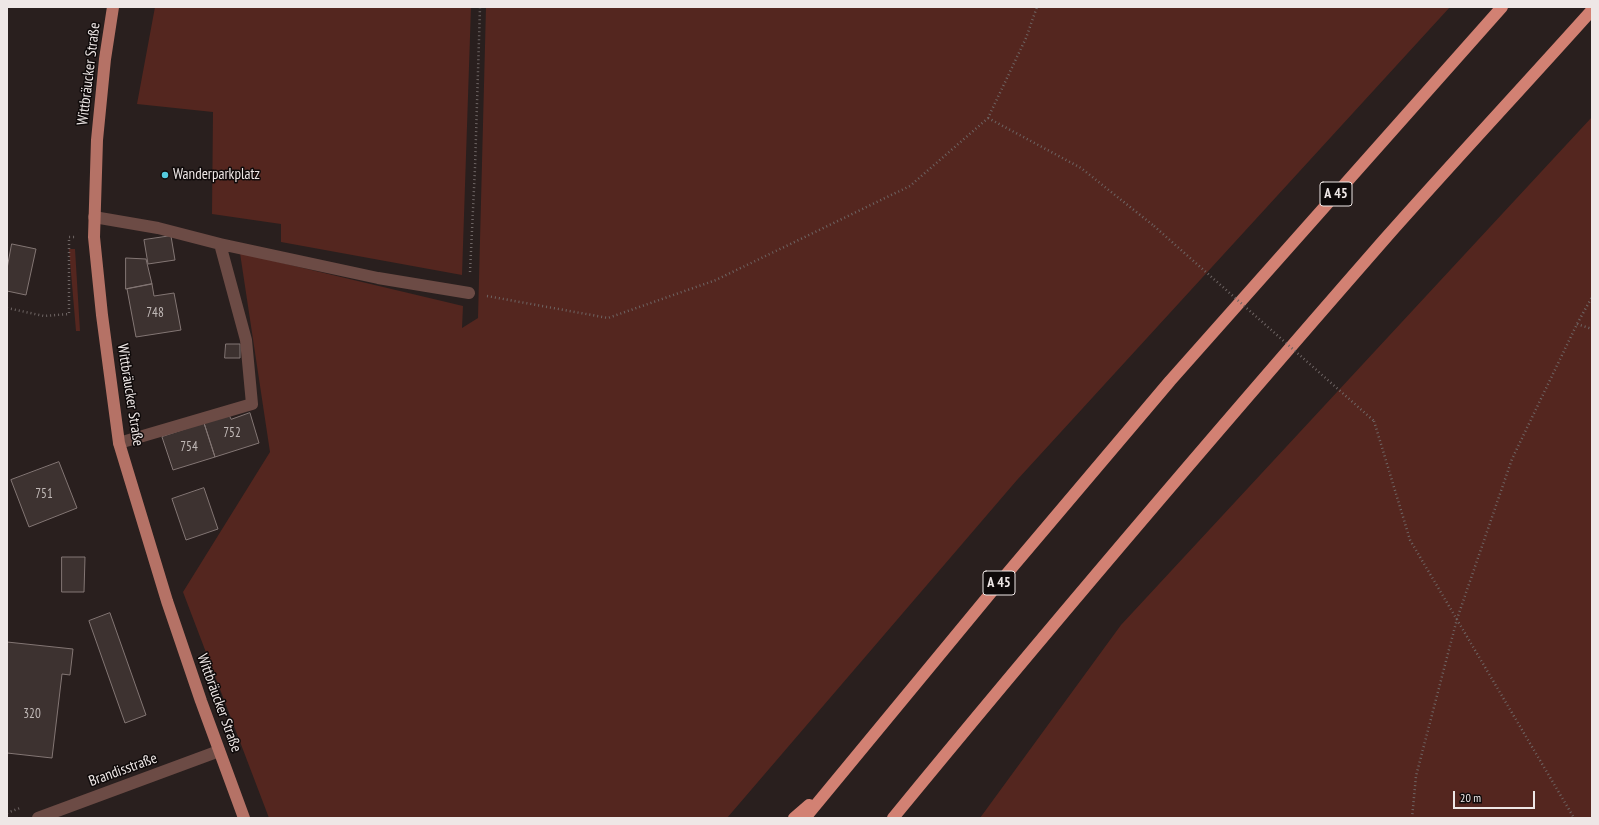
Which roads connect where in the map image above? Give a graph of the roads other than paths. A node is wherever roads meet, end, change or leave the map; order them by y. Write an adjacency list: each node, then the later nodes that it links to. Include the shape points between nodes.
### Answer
1 (113, 7): 4 (main road, Wittbräucker Straße, via 97,140)
2 (1502, 7): 9 (highway, A 45, via 1170,381)
3 (1592, 10): 14 (highway, via 1385,239 1206,446)
4 (94, 217): 5 (street, via 158,228); 7 (main road, Wittbräucker Straße, via 102,315)
5 (220, 244): 6 (street, via 378,278); 7 (street, via 246,340 252,404)
6 (469, 293)
7 (119, 443): 8 (main road, Wittbräucker Straße, via 167,601)
8 (219, 751): 10 (street, Brandisstraße); 11 (main road, Wittbräucker Straße)
9 (831, 786): 12 (highway); 13 (highway, A 45)
10 (38, 818)
11 (244, 818)
12 (794, 818)
13 (805, 818)
14 (893, 818)

